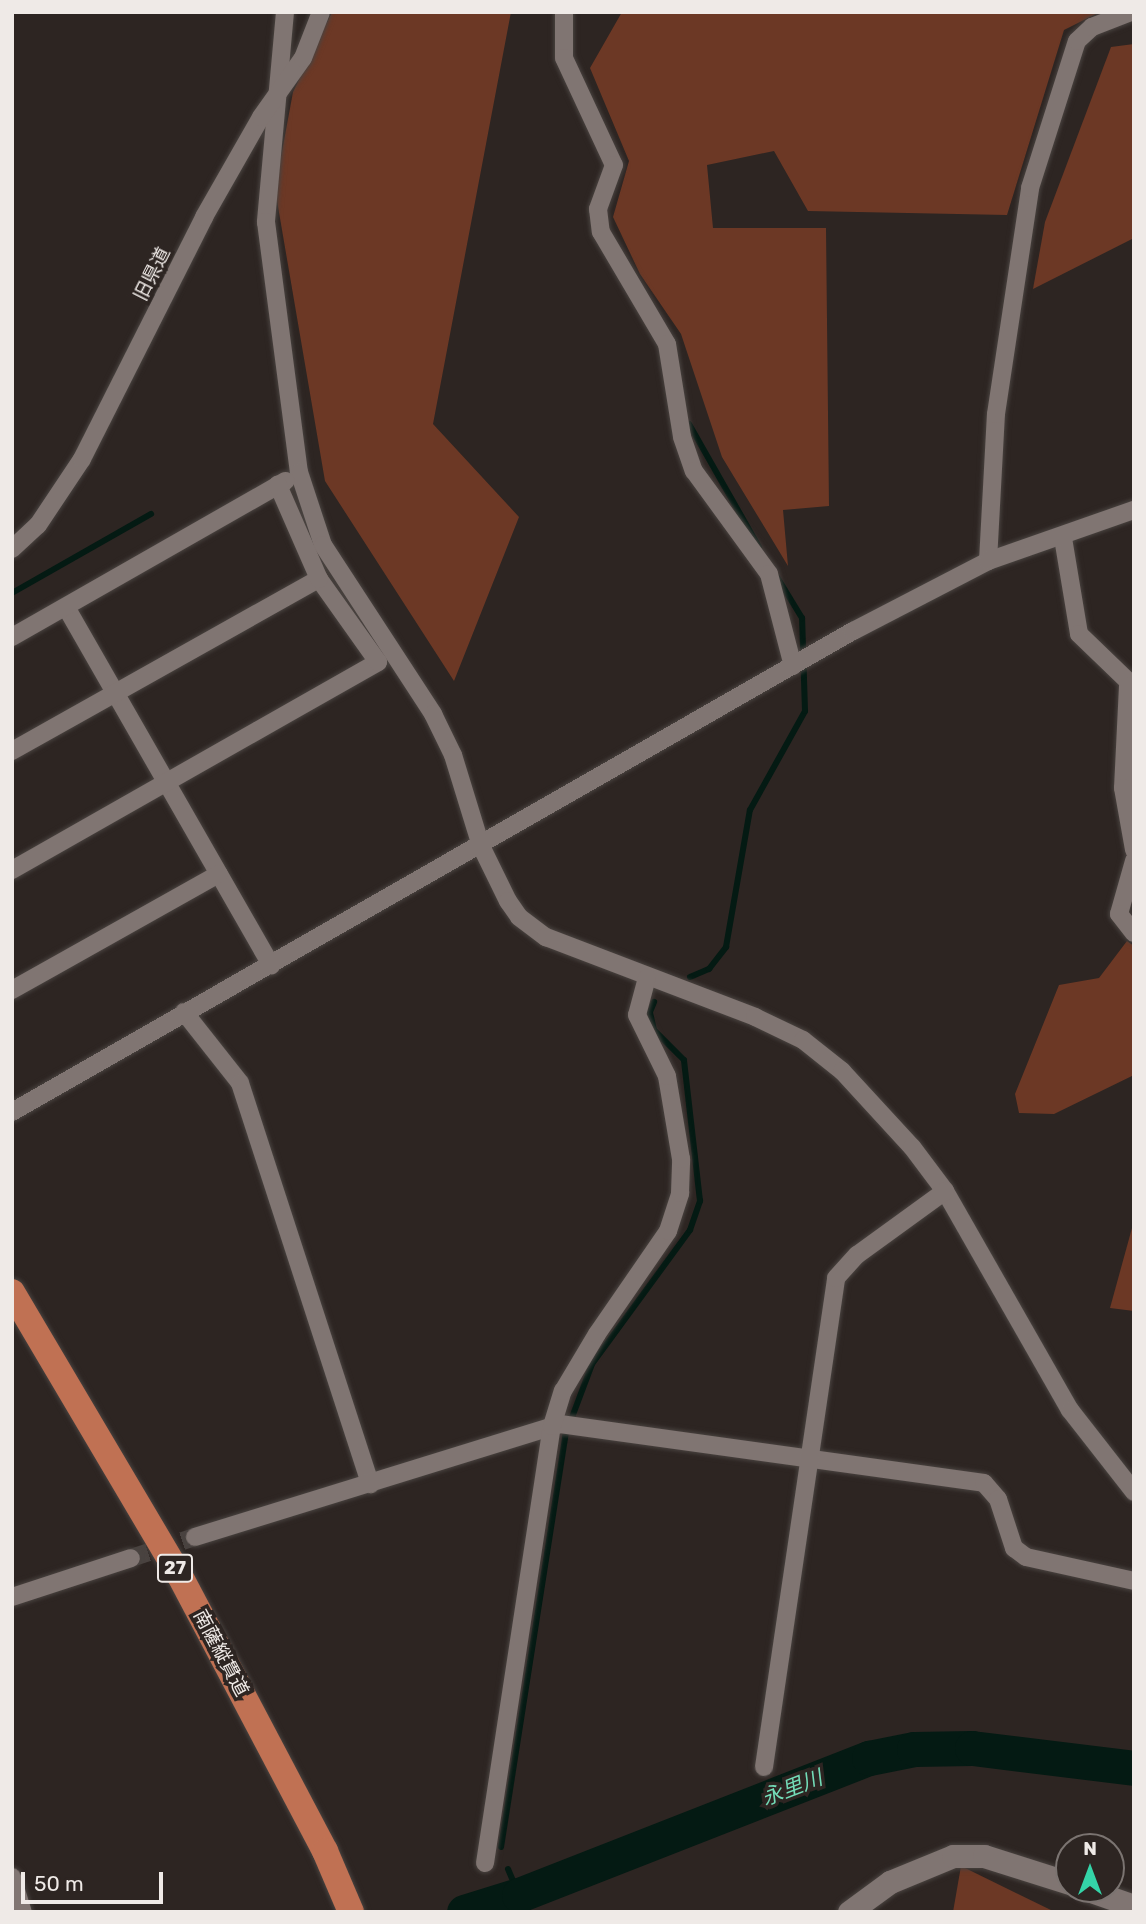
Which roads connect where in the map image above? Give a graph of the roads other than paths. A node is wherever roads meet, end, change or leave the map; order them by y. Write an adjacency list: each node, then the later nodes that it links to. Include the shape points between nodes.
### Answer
1 (285, 12): 5 (street)
2 (321, 12): 5 (street, 旧県道, via 303,58)
3 (564, 12): 15 (street, via 564,58 614,165 598,209 601,232 667,344 681,437 694,471 769,574)
4 (1131, 12): 11 (street, via 1092,27 1077,41 1030,188 996,414)
5 (279, 91): 6 (street, via 266,222); 10 (street, 旧県道, via 204,217 82,459 38,525)
6 (299, 472): 7 (street); 20 (street, via 323,545 433,714 453,755)
7 (278, 485): 12 (street); 13 (street)
8 (1134, 510): 9 (street)
9 (1063, 538): 11 (street); 16 (street, via 1079,634)
10 (12, 549)
11 (988, 561): 15 (street)
12 (319, 579): 17 (street); 19 (street, via 378,662)
13 (66, 607): 14 (street); 17 (street)
14 (12, 637)
15 (802, 662): 20 (street)
16 (1131, 687): 21 (street, via 1123,788)
17 (116, 693): 18 (street); 19 (street)
18 (12, 751)
19 (167, 782): 23 (street); 24 (street)
20 (481, 846): 26 (street); 27 (street, via 508,901 531,928)
21 (1134, 850)
22 (1134, 861): 25 (street, via 1119,914)
23 (12, 870)
24 (219, 874): 26 (street); 28 (street)
25 (1134, 933)
26 (271, 965): 29 (street)
27 (647, 978): 31 (street, via 755,1017 803,1040 842,1071 912,1147); 33 (street, via 637,1015 667,1076 681,1159 680,1193 668,1231 564,1391)
28 (12, 990)
29 (184, 1012): 30 (street); 35 (street, via 240,1083)
30 (12, 1112)
31 (945, 1191): 34 (street, via 857,1255 836,1278); 36 (street, via 1070,1410)
32 (12, 1292): 46 (main road, 南薩縦貫道 / 27, via 180,1576 325,1851)
33 (562, 1425): 34 (street); 35 (street); 42 (street)
34 (812, 1459): 39 (street, via 984,1483 998,1499 1014,1548 1026,1557); 41 (street)
35 (370, 1484): 37 (street)
36 (1134, 1492)
37 (195, 1537)
38 (131, 1558): 40 (street)
39 (1134, 1581)
40 (12, 1597)
41 (764, 1767)
42 (485, 1863)
43 (12, 1877): 45 (street)
44 (1055, 1879): 47 (street, via 984,1856 953,1856 891,1882)
45 (23, 1912)
46 (351, 1912)
47 (849, 1912)

